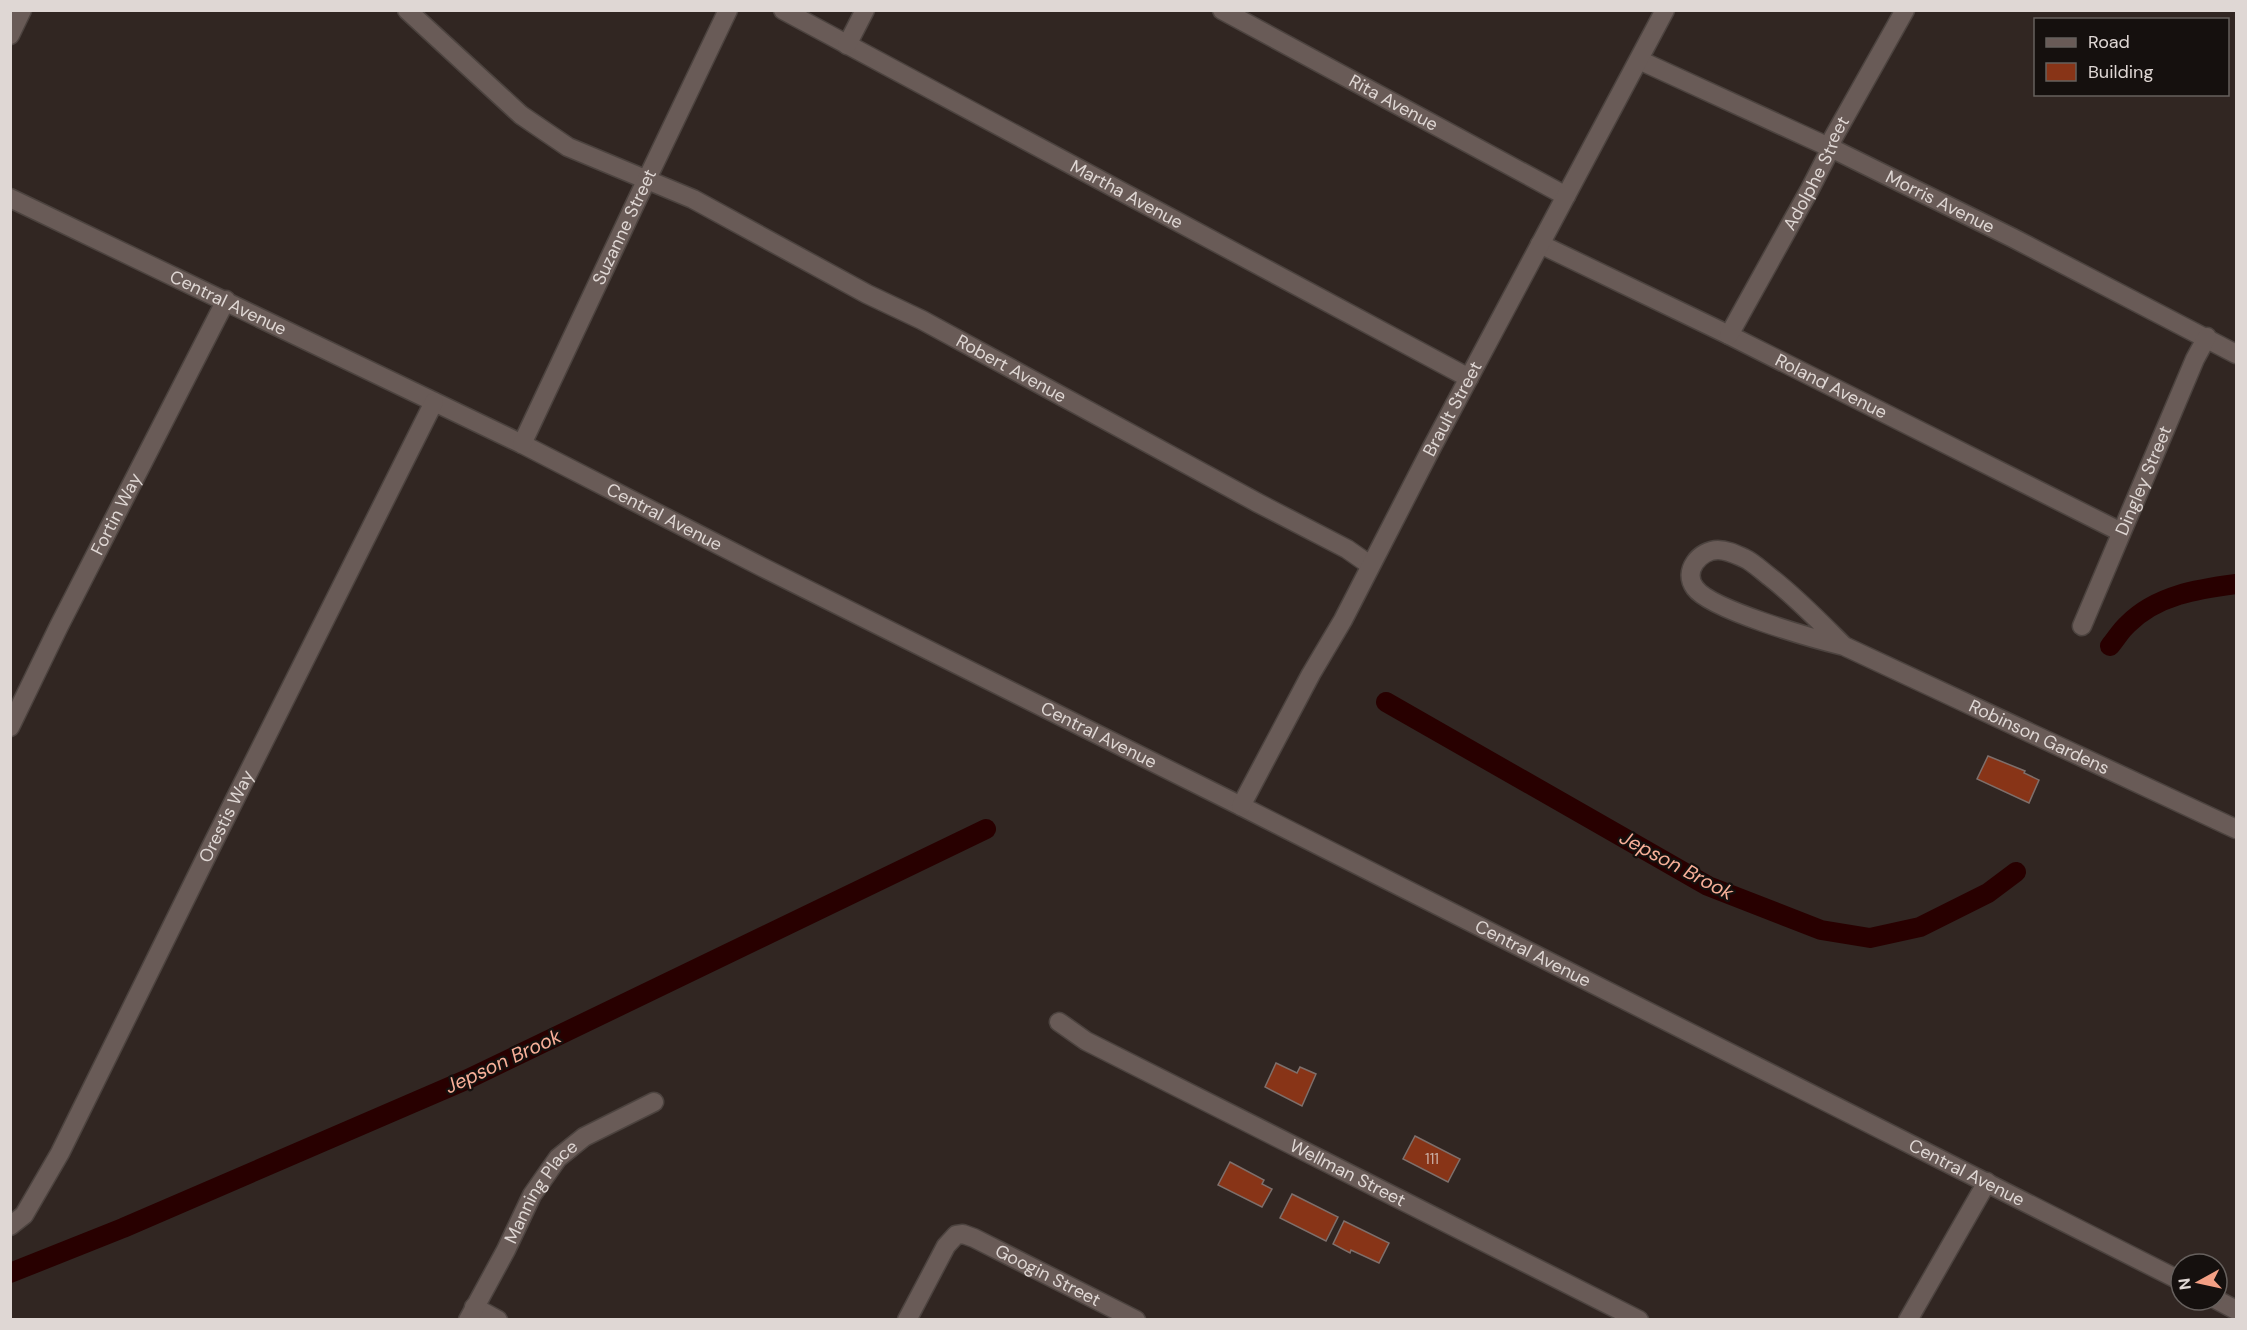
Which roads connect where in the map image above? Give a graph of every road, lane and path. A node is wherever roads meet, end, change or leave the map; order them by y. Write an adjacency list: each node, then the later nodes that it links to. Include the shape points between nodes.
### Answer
1 (22, 10): 9 (street)
2 (407, 10): 13 (street, Robert Avenue, via 521,115 568,147)
3 (728, 10): 13 (street, Suzanne Street)
4 (783, 10): 10 (street, Martha Avenue)
5 (865, 10): 10 (street)
6 (1222, 10): 14 (street, Rita Avenue)
7 (1905, 10): 12 (street, Adolphe Street)
8 (1661, 12): 11 (street, Brault Street)
9 (10, 35)
10 (848, 45): 21 (street, Martha Avenue)
11 (1639, 60): 12 (street, Morris Avenue); 14 (street, Brault Street)
12 (1831, 148): 18 (street, Adolphe Street); 19 (street, Morris Avenue)
13 (647, 181): 23 (street, Suzanne Street); 25 (street, Robert Avenue, via 693,199 922,320 1347,549)
14 (1566, 196): 16 (street, Brault Street)
15 (10, 198): 17 (street, Central Avenue)
16 (1540, 244): 18 (street, Roland Avenue); 21 (street, Brault Street)
17 (226, 300): 22 (street, Central Avenue); 28 (street, Fortin Way)
18 (1729, 335): 24 (street, Roland Avenue)
19 (2207, 337): 20 (street, Morris Avenue); 24 (street, Dingley Street)
20 (2236, 354)
21 (1469, 378): 25 (street, Brault Street)
22 (434, 402): 23 (street, Central Avenue); 34 (street, Orestis Way, via 60,1153 24,1215)
23 (522, 444): 29 (street, Central Avenue)
24 (2121, 531): 26 (street, Dingley Street)
25 (1370, 565): 29 (street, Brault Street)
26 (2082, 626)
27 (1844, 646): 27 (street, Robinson Gardens, via 1793,595 1748,560 1726,550 1715,550 1695,561 1692,583 1714,603 1806,637); 30 (street, Robinson Gardens)
28 (10, 727)
29 (1240, 806): 33 (street, Central Avenue)
30 (2236, 829)
31 (1059, 1022): 40 (street, Wellman Street, via 1086,1041)
32 (654, 1102): 36 (street, Manning Place, via 584,1137 558,1158 532,1195)
33 (1987, 1182): 35 (street, Central Avenue); 41 (street)
34 (10, 1226)
35 (2169, 1275)
36 (471, 1314): 37 (street)
37 (498, 1320)
38 (907, 1320): 39 (street, Googin Street, via 946,1246 956,1235 963,1234)
39 (1136, 1320)
40 (1639, 1320)
41 (1908, 1320)

